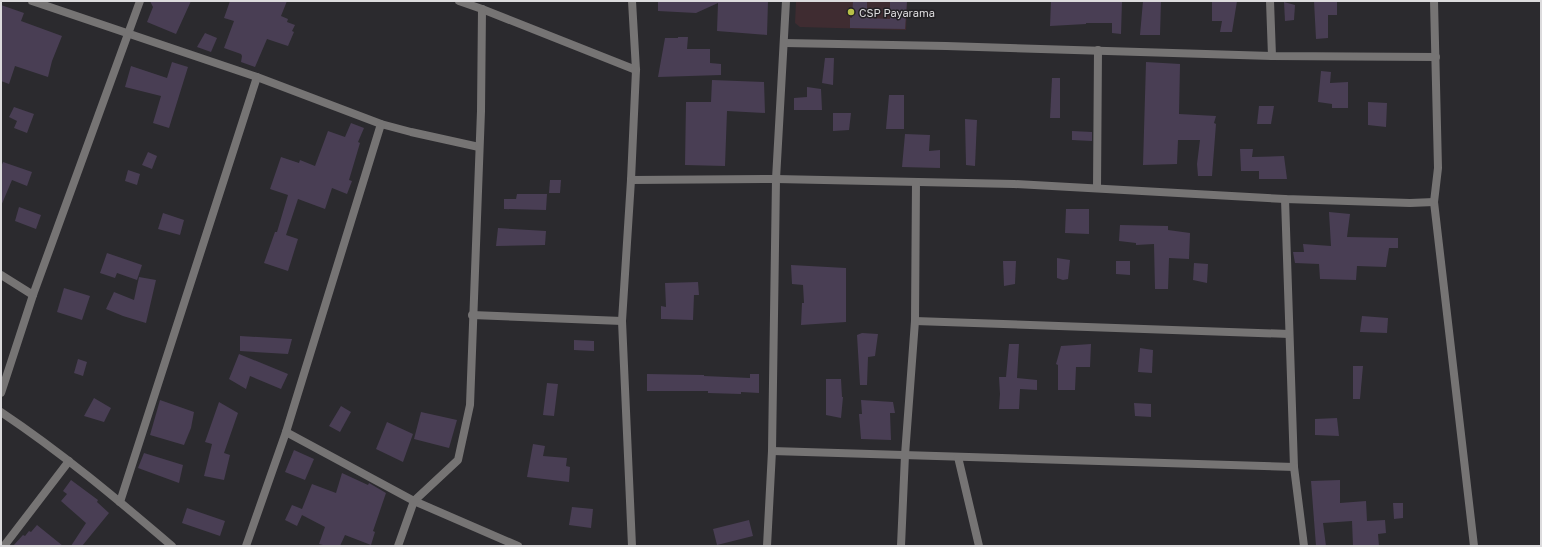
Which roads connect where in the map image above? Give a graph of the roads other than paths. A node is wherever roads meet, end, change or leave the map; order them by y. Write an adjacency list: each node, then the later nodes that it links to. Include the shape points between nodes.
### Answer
1 (32, 1): 9 (street)
2 (140, 1): 9 (street)
3 (459, 1): 8 (street)
4 (632, 1): 14 (street)
5 (786, 1): 10 (street)
6 (1270, 1): 12 (street)
7 (1434, 1): 13 (street)
8 (482, 9): 14 (street); 17 (street)
9 (128, 34): 15 (street); 25 (street)
10 (784, 43): 11 (street); 18 (street)
11 (1098, 50): 12 (street); 21 (street)
12 (1272, 56): 13 (street)
13 (1436, 57): 23 (street, via 1438,168)
14 (636, 70): 19 (street)
15 (257, 77): 16 (street); 39 (street)
16 (381, 124): 17 (street); 32 (street)
17 (479, 148): 26 (street)
18 (776, 179): 19 (street); 20 (street); 33 (street)
19 (631, 180): 27 (street)
20 (916, 182): 21 (street); 28 (street)
21 (1097, 188): 22 (street)
22 (1285, 199): 23 (street); 29 (street)
23 (1434, 202): 50 (street)
24 (1, 275): 25 (street)
25 (33, 295): 30 (street)
26 (472, 315): 27 (street); 38 (street, via 470,405 458,460)
27 (622, 321): 45 (street)
28 (915, 321): 29 (street); 34 (street)
29 (1289, 334): 37 (street)
30 (1, 393)
31 (1, 412): 36 (street)
32 (286, 432): 38 (street); 42 (street)
33 (772, 451): 34 (street); 46 (street)
34 (905, 455): 35 (street); 47 (street)
35 (958, 457): 37 (street); 48 (street)
36 (69, 461): 39 (street); 40 (street)
37 (1294, 467): 49 (street)
38 (414, 501): 43 (street); 44 (street)
39 (120, 502): 41 (street)
40 (4, 546)
41 (172, 546)
42 (246, 546)
43 (398, 546)
44 (518, 546)
45 (632, 546)
46 (767, 546)
47 (901, 546)
48 (979, 546)
49 (1304, 546)
50 (1474, 546)

